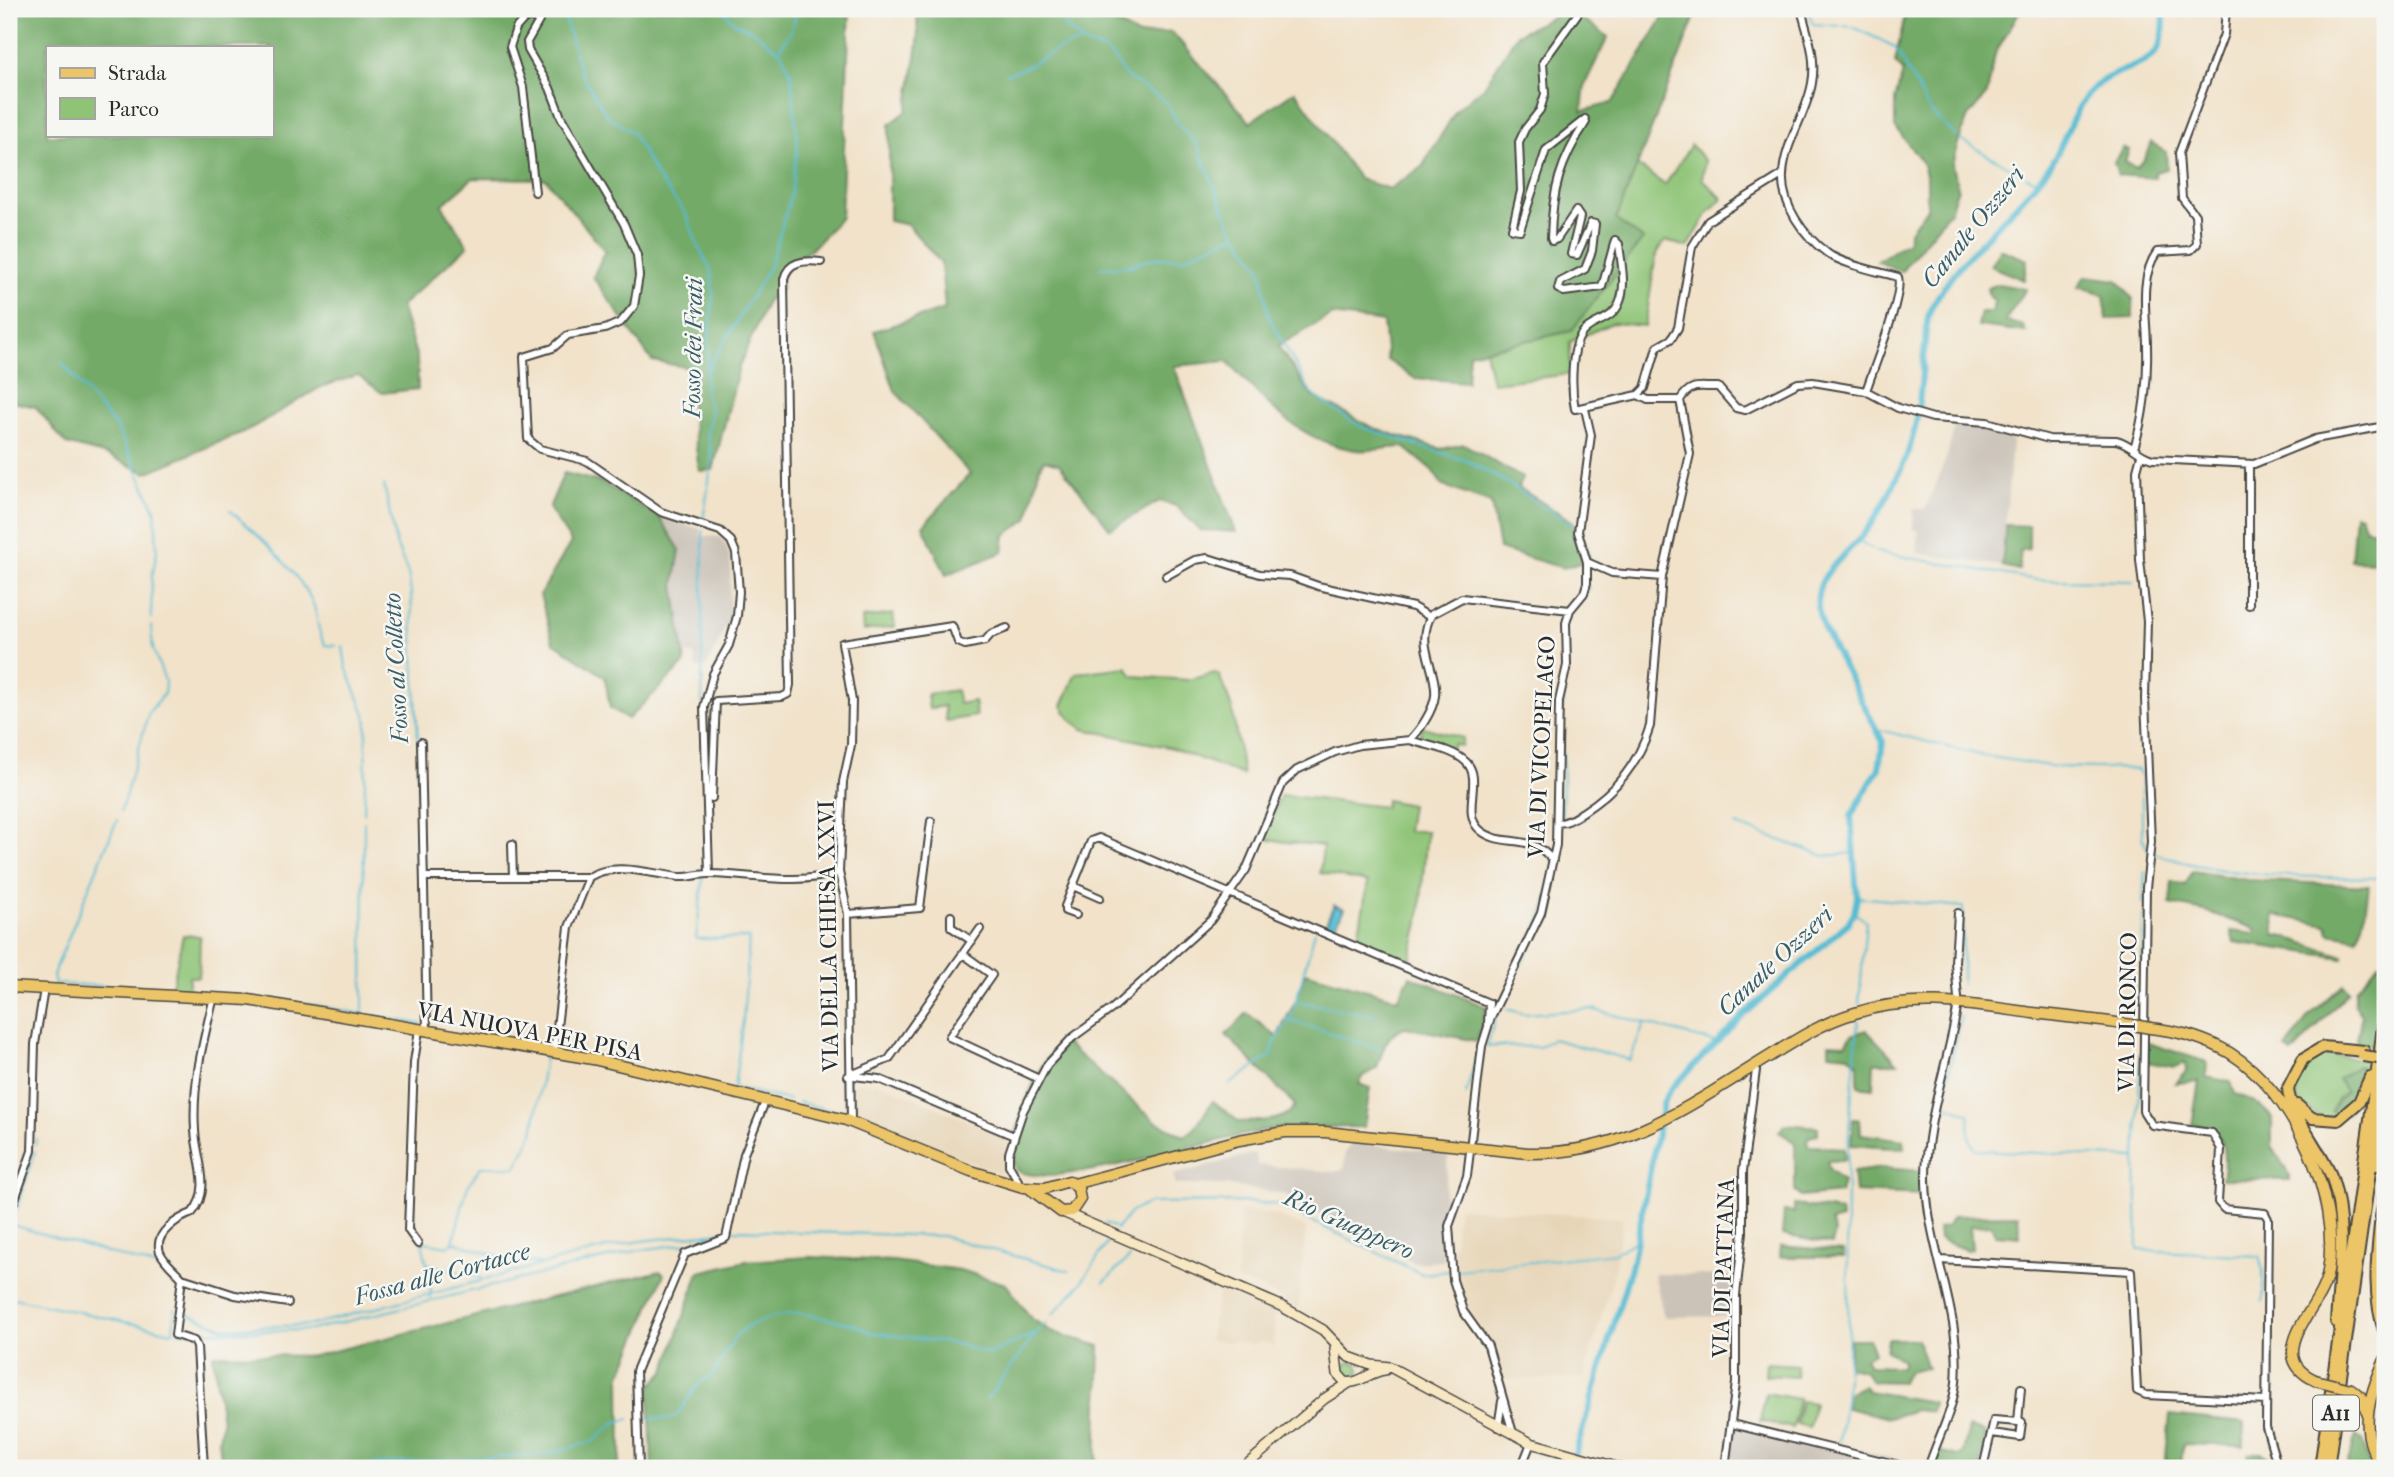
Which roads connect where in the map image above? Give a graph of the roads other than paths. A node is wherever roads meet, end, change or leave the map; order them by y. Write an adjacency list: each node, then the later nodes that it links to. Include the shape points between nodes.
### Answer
1 (1581, 9): 10 (street, VIA DI VICOPELAGO, via 1543,62 1545,94 1519,142 1521,191 1512,229 1520,230 1546,150 1585,119 1559,172 1551,238 1557,239 1576,211 1580,217 1571,254 1577,254 1591,223 1595,233 1585,269 1560,282 1558,289 1602,287 1615,240 1622,288 1618,308 1577,340 1574,405)
2 (1801, 9): 4 (street, via 1813,55 1812,84)
3 (2226, 9): 12 (street, via 2224,34 2179,153 2182,198 2195,215 2197,244 2191,250 2157,252 2150,266 2144,305 2145,382)
4 (1783, 175): 7 (street, via 1794,217 1828,254 1898,277 1900,292); 8 (street, via 1708,220 1692,247 1676,334 1657,347 1645,388)
5 (535, 192): 27 (street, via 523,87 510,47 516,28 532,17 539,21 528,50 624,225 639,265 634,306 627,318 606,329 568,335 553,348 524,357 526,432 540,449 587,461 661,512 720,531 731,541 736,553 737,616 704,707)
6 (821, 262): 27 (street, via 795,262 784,279 790,685 782,697 716,701)
7 (1866, 391): 9 (street, via 1805,382 1745,410 1736,408 1718,387 1695,385); 12 (street, via 1933,418 1987,422 2049,439 2116,440)
8 (1638, 395): 9 (street, via 1648,400); 10 (street)
9 (1680, 400): 17 (street, via 1690,454)
10 (1585, 409): 15 (street, VIA DI VICOPELAGO, via 1591,435 1578,532)
11 (2385, 426): 14 (street, via 2315,439)
12 (2134, 448): 13 (street)
13 (2141, 455): 14 (street); 95 (street, VIA DI RONCO, via 2137,470 2147,621 2151,842 2146,888 2143,1111 2151,1125 2212,1133 2221,1149 2218,1202 2224,1209 2265,1213 2268,1219)
14 (2249, 464): 18 (street)
15 (1587, 562): 17 (street, via 1612,573); 19 (street, VIA DI VICOPELAGO, via 1584,593)
16 (1166, 576): 20 (street, via 1208,558 1413,607)
17 (1662, 578): 25 (street, via 1646,740 1617,787)
18 (2249, 605)
19 (1570, 610): 20 (street, via 1462,598); 25 (street, VIA DI VICOPELAGO, via 1567,665 1559,701)
20 (1430, 617): 22 (street, via 1426,640 1434,700)
21 (1007, 628): 29 (street, VIA DELLA CHIESA XXVI, via 991,634 985,642 965,645 958,642 952,626 842,643 852,701)
22 (1410, 740): 28 (street, via 1467,763 1472,772 1472,816 1478,829 1537,845); 35 (street, via 1359,745 1290,776 1279,789 1246,870)
23 (421, 742): 31 (street)
24 (931, 821): 38 (street, via 920,908)
25 (1560, 823): 28 (street, VIA DI VICOPELAGO)
26 (512, 845): 32 (street)
27 (709, 850): 30 (street)
28 (1553, 861): 50 (street, VIA DI VICOPELAGO, via 1534,932)
29 (839, 872): 30 (street, via 819,878); 38 (street, VIA DELLA CHIESA XXVI)
30 (709, 873): 33 (street, via 682,877 609,870)
31 (424, 877): 32 (street); 51 (street)
32 (513, 877): 33 (street)
33 (589, 877): 52 (street, via 569,927)
34 (1073, 886): 35 (street, via 1091,841 1099,838); 36 (street); 39 (street, via 1064,909)
35 (1231, 894): 50 (street, via 1489,1003); 57 (street, via 1211,920 1064,1045)
36 (1100, 898)
37 (1958, 913): 47 (street)
38 (848, 914): 56 (street, VIA DELLA CHIESA XXVI)
39 (1076, 915)
40 (951, 916): 42 (street, via 951,928)
41 (980, 929): 42 (street)
42 (972, 941): 43 (street)
43 (963, 954): 56 (street, via 889,1059); 57 (street, via 992,975 949,1037)
44 (9, 987): 45 (main road, VIA NUOVA PER PISA)
45 (44, 989): 46 (main road, VIA NUOVA PER PISA); 70 (street, via 36,1044 32,1151)
46 (214, 997): 51 (main road, VIA NUOVA PER PISA); 78 (street, via 194,1091 202,1195 192,1213 171,1225 160,1246)
47 (1958, 998)
48 (1957, 1009): 76 (street, via 1935,1102 1926,1170 1929,1215)
49 (2385, 1014): 53 (highway, A11)
50 (1489, 1025): 62 (street, VIA DI VICOPELAGO, via 1482,1046)
51 (423, 1030): 52 (main road, VIA NUOVA PER PISA); 75 (street, via 414,1062 408,1230)
52 (554, 1052): 58 (main road, VIA NUOVA PER PISA)
53 (2381, 1058): 55 (highway, bridge, via 2329,1051 2312,1054); 55 (highway, via 2359,1102 2347,1115 2332,1121 2312,1118 2300,1109 2293,1095); 72 (highway, A11); 88 (highway, A11)
54 (1756, 1070): 100 (street, VIA DI PATTANA, via 1743,1171)
55 (2294, 1072): 88 (highway, via 2288,1083 2289,1098 2322,1157 2337,1201)
56 (848, 1076): 59 (street, VIA DELLA CHIESA XXVI); 60 (street, via 879,1079)
57 (1039, 1079): 60 (street)
58 (765, 1102): 59 (main road, VIA NUOVA PER PISA); 107 (street, via 744,1154 726,1238 685,1254 636,1371)
59 (850, 1122): 67 (main road, VIA NUOVA PER PISA)
60 (1014, 1136): 67 (street, via 1009,1165)
61 (2385, 1138): 72 (highway)
62 (1471, 1140)
63 (1470, 1151): 96 (street, via 1467,1176 1449,1226 1453,1280 1463,1311 1488,1346)
64 (1100, 1177): 65 (main road); 69 (main road); 93 (main road, bridge, via 1285,1132 1540,1153 1597,1147 1638,1133 1811,1032 1852,1013 1881,1006 1946,1002 2144,1027 2199,1038 2245,1065 2274,1096 2314,1163 2329,1212 2329,1267 2324,1288 2296,1337 2293,1352 2298,1367 2315,1380)
65 (1074, 1184): 66 (main road, via 1062,1181); 69 (main road)
66 (1052, 1186): 67 (main road); 71 (main road)
67 (1026, 1188): 71 (main road)
68 (2385, 1195): 79 (highway)
69 (1080, 1200): 73 (main road); 74 (main road)
70 (14, 1202)
71 (1049, 1202): 73 (main road)
72 (2367, 1202): 117 (highway, A11)
73 (1064, 1212): 74 (main road)
74 (1092, 1222): 82 (main road, via 1281,1306 1317,1326)
75 (418, 1244)
76 (1940, 1260): 95 (street, via 2132,1271 2137,1391); 113 (street, via 1951,1303 1955,1384)
77 (2385, 1266): 79 (highway)
78 (181, 1278): 80 (street, via 234,1295); 106 (street, via 175,1332 197,1346)
79 (2377, 1292): 81 (highway)
80 (288, 1303)
81 (2385, 1334)
82 (1334, 1343): 83 (main road); 86 (main road)
83 (1349, 1357): 85 (main road); 86 (main road, via 1342,1360)
84 (2385, 1360): 90 (main road)
85 (1361, 1361): 87 (main road); 89 (main road)
86 (1338, 1371): 91 (main road); 94 (main road, via 1335,1385)
87 (1401, 1373): 89 (main road, via 1380,1370); 98 (main road)
88 (2334, 1376): 116 (highway, A11)
89 (1362, 1378): 91 (main road)
90 (2376, 1380): 93 (main road); 97 (main road)
91 (1349, 1383): 94 (main road)
92 (2021, 1388): 99 (street)
93 (2351, 1389): 97 (main road, via 2361,1397)
94 (1324, 1399): 108 (main road)
95 (2266, 1401): 115 (street, VIA DI RONCO, via 2266,1427)
96 (1503, 1414): 98 (street); 101 (street); 103 (street)
97 (2367, 1414): 105 (main road)
98 (1482, 1418): 101 (main road)
99 (2018, 1422): 102 (street, via 1994,1420); 102 (street, via 2022,1422 2020,1437)
100 (1732, 1424): 111 (street, VIA DI PATTANA); 112 (street)
101 (1499, 1427): 103 (main road)
102 (1992, 1433): 114 (street)
103 (1514, 1435): 104 (main road)
104 (1531, 1443): 109 (street); 110 (main road)
105 (2374, 1451): 118 (main road); 119 (main road)
106 (204, 1468)
107 (639, 1468)
108 (1243, 1468)
109 (1521, 1468)
110 (1620, 1468)
111 (1725, 1468)
112 (1911, 1468)
113 (1928, 1468)
114 (1983, 1468)
115 (2278, 1468)
116 (2320, 1468)
117 (2328, 1468)
118 (2376, 1468)
119 (2384, 1468)

